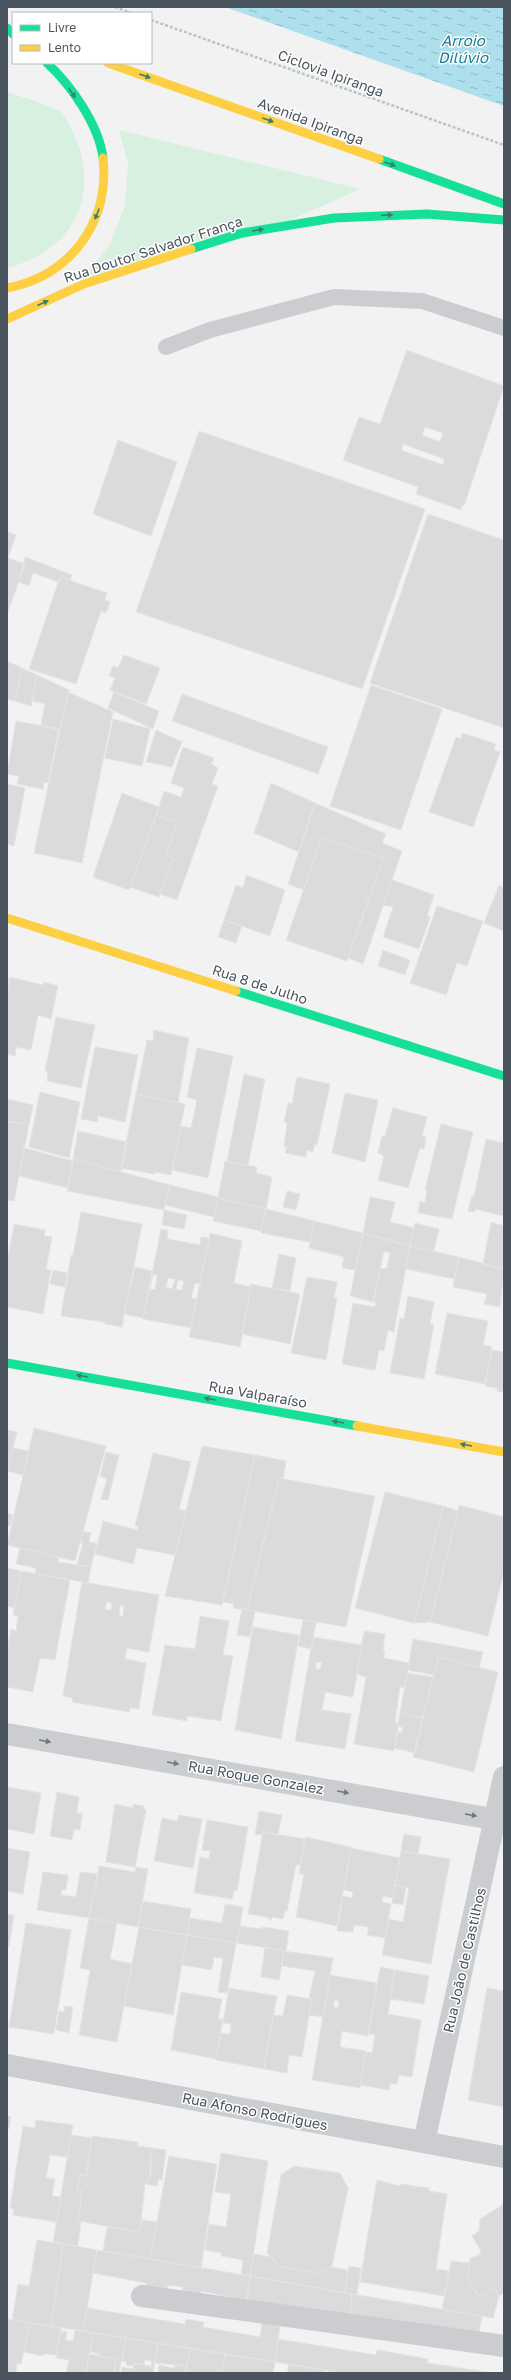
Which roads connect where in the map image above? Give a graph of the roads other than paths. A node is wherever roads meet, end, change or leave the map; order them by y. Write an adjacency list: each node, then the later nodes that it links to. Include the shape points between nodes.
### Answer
1 (48, 64): 5 (main road, one-way to 5, via 60,74 95,129 104,166 102,202 89,235 67,260 38,280)
2 (111, 64): 3 (main road, Avenida Ipiranga, one-way to 3)
3 (504, 204)
4 (504, 220): 6 (main road, Rua Doutor Salvador França, one-way to 4, via 84,284 242,233 334,218 394,215 427,214)
5 (7, 288)
6 (7, 319)
7 (504, 328): 8 (lane, via 422,301 334,297 210,330)
8 (166, 348)
9 (7, 918): 10 (main road, Rua 8 de Julho)
10 (504, 1076)
11 (7, 1363): 12 (main road, Rua Valparaíso, one-way to 11)
12 (504, 1452)
13 (7, 1734): 15 (street, Rua Roque Gonzalez, one-way to 15)
14 (504, 1777): 15 (street, Rua João de Castilhos)
15 (500, 1821): 17 (street, Rua João de Castilhos)
16 (7, 2065): 17 (street, Rua Afonso Rodrigues)
17 (424, 2142): 18 (street, Rua Afonso Rodrigues)
18 (504, 2157)
19 (142, 2296): 20 (street)
20 (504, 2346)

